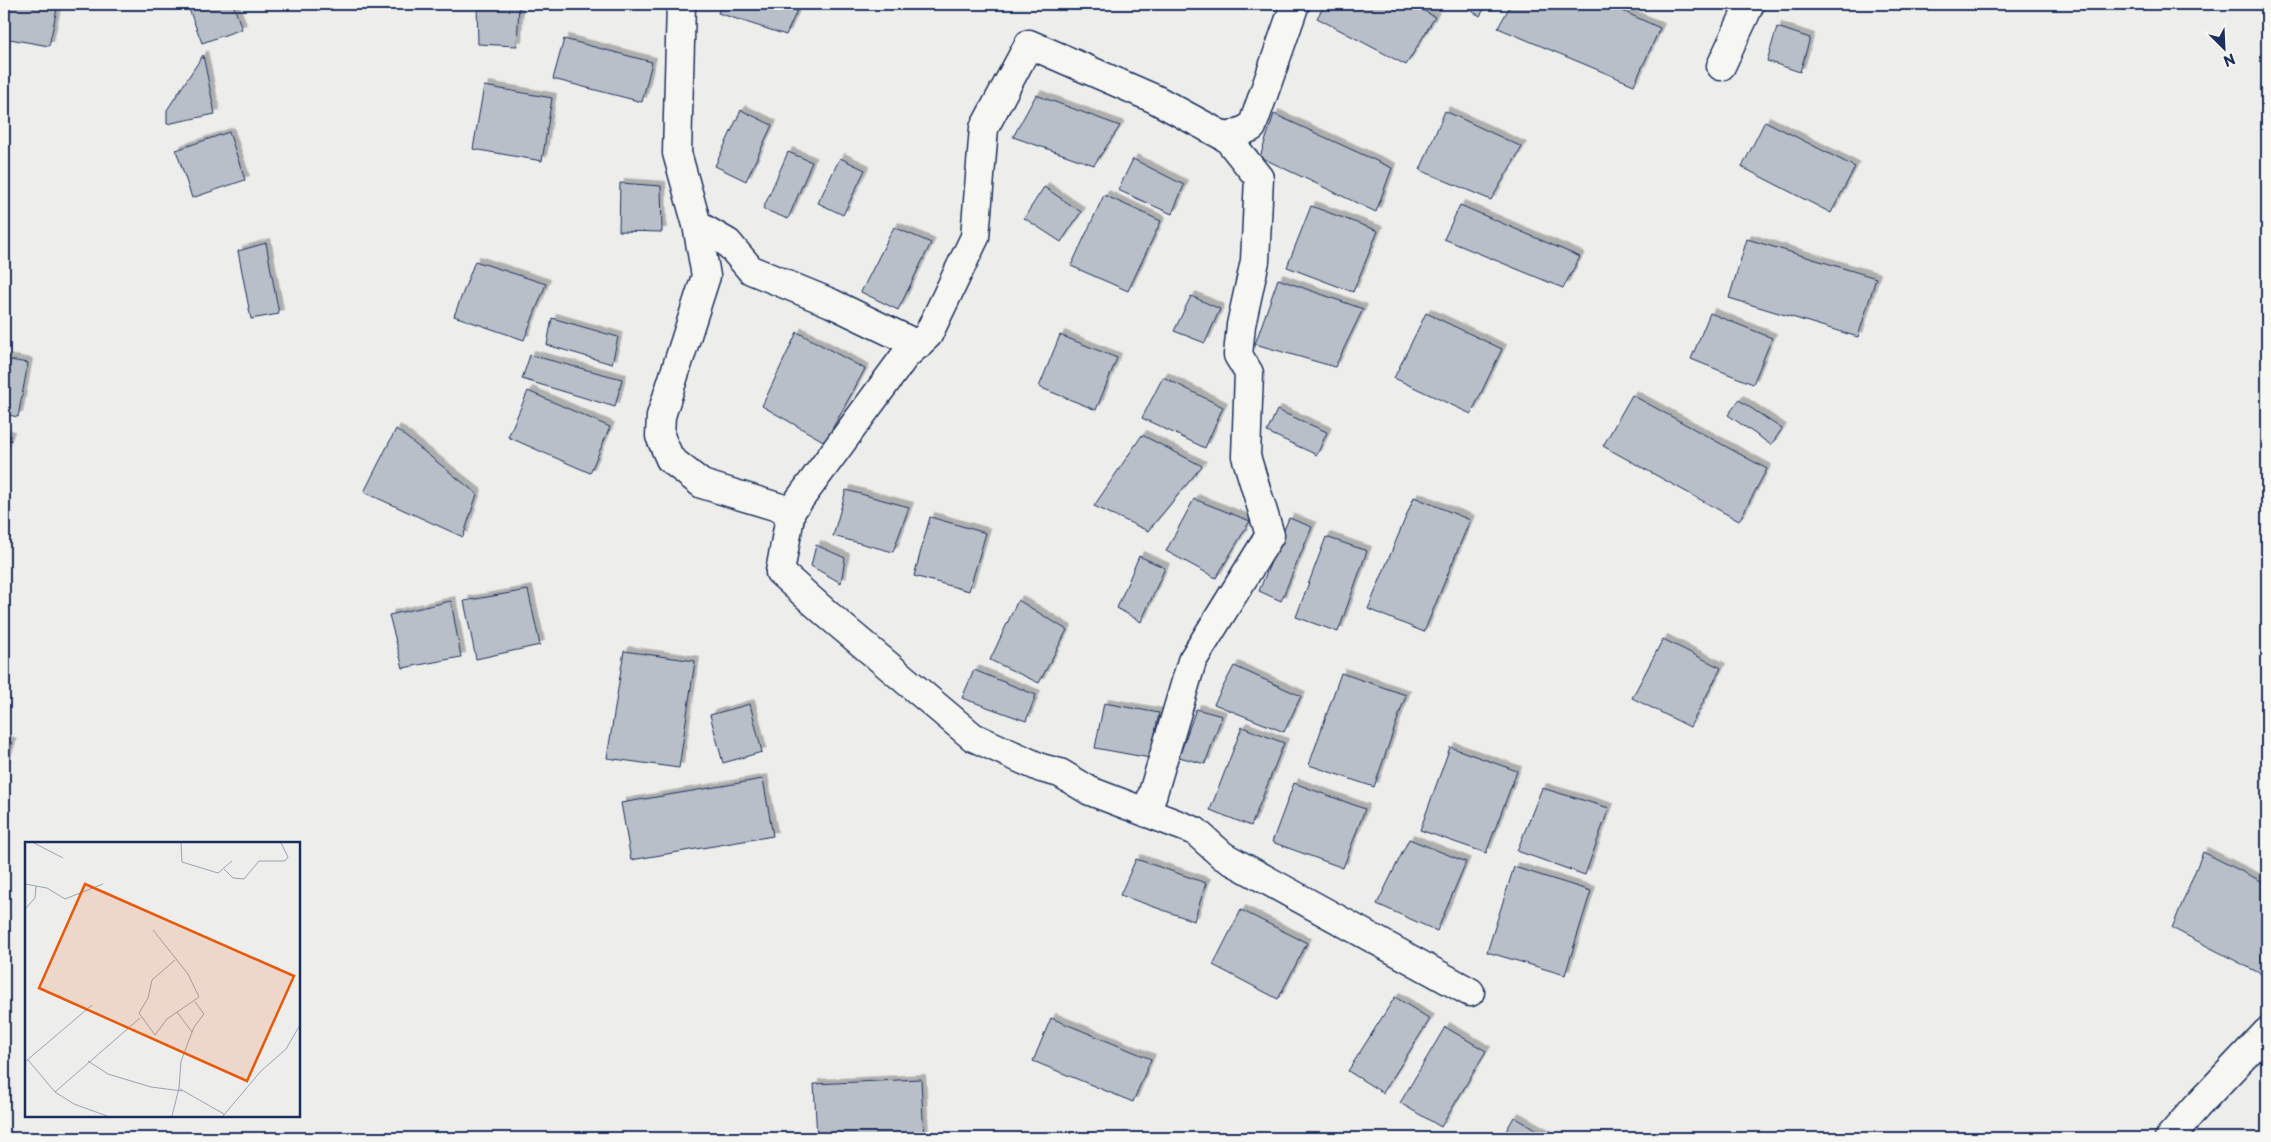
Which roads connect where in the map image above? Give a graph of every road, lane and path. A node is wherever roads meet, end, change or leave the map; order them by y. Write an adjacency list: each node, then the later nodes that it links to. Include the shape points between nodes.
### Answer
1 (681, 4): 6 (street, via 677,153)
2 (1295, 4): 5 (street, via 1252,127)
3 (1750, 4): 4 (street)
4 (1721, 66)
5 (1227, 138): 7 (street, via 1155,99 1029,44 984,128 975,237 928,335); 9 (street, via 1259,178 1255,262 1238,355 1249,373 1246,456 1270,535 1192,661)
6 (697, 225): 7 (street, via 728,243 751,270 831,303); 8 (street, via 706,276 661,416 660,436 670,459 702,484)
7 (918, 345): 8 (street, via 905,356)
8 (791, 511): 9 (street, via 780,572 890,669 973,737 1041,768 1060,773 1090,792)
9 (1148, 813): 10 (street, via 1195,831 1223,856)
10 (1470, 992)
11 (2267, 1032): 12 (street)
12 (2169, 1138)

